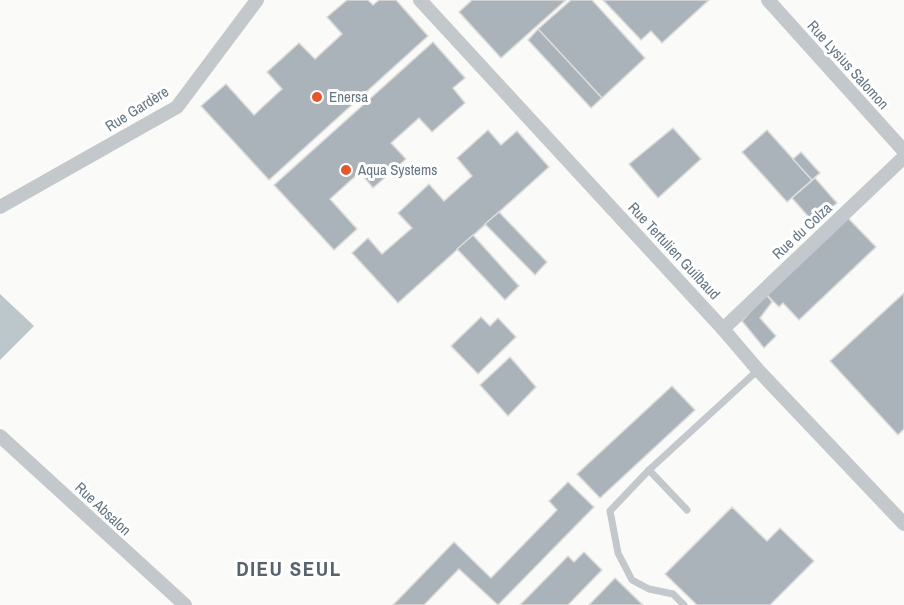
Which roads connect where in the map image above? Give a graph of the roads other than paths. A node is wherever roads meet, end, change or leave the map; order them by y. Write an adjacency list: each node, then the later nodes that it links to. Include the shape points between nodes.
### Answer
1 (257, 0): 6 (street, Rue Gardère, via 177,107)
2 (420, 0): 7 (street, Rue Tertulien Guilbaud)
3 (768, 0): 4 (street, Rue Lysius Salomon)
4 (904, 151)
5 (904, 157): 7 (street, Rue du Colza)
6 (0, 207)
7 (723, 329): 8 (street, Rue Tertulien Guilbaud)
8 (758, 370): 10 (lane); 12 (street, Rue Tertulien Guilbaud)
9 (3, 445): 13 (street, Rue Absalon)
10 (649, 470): 11 (lane); 14 (lane, via 610,511 618,553 632,580 649,589 673,594)
11 (687, 510)
12 (904, 524)
13 (185, 605)
14 (684, 605)

